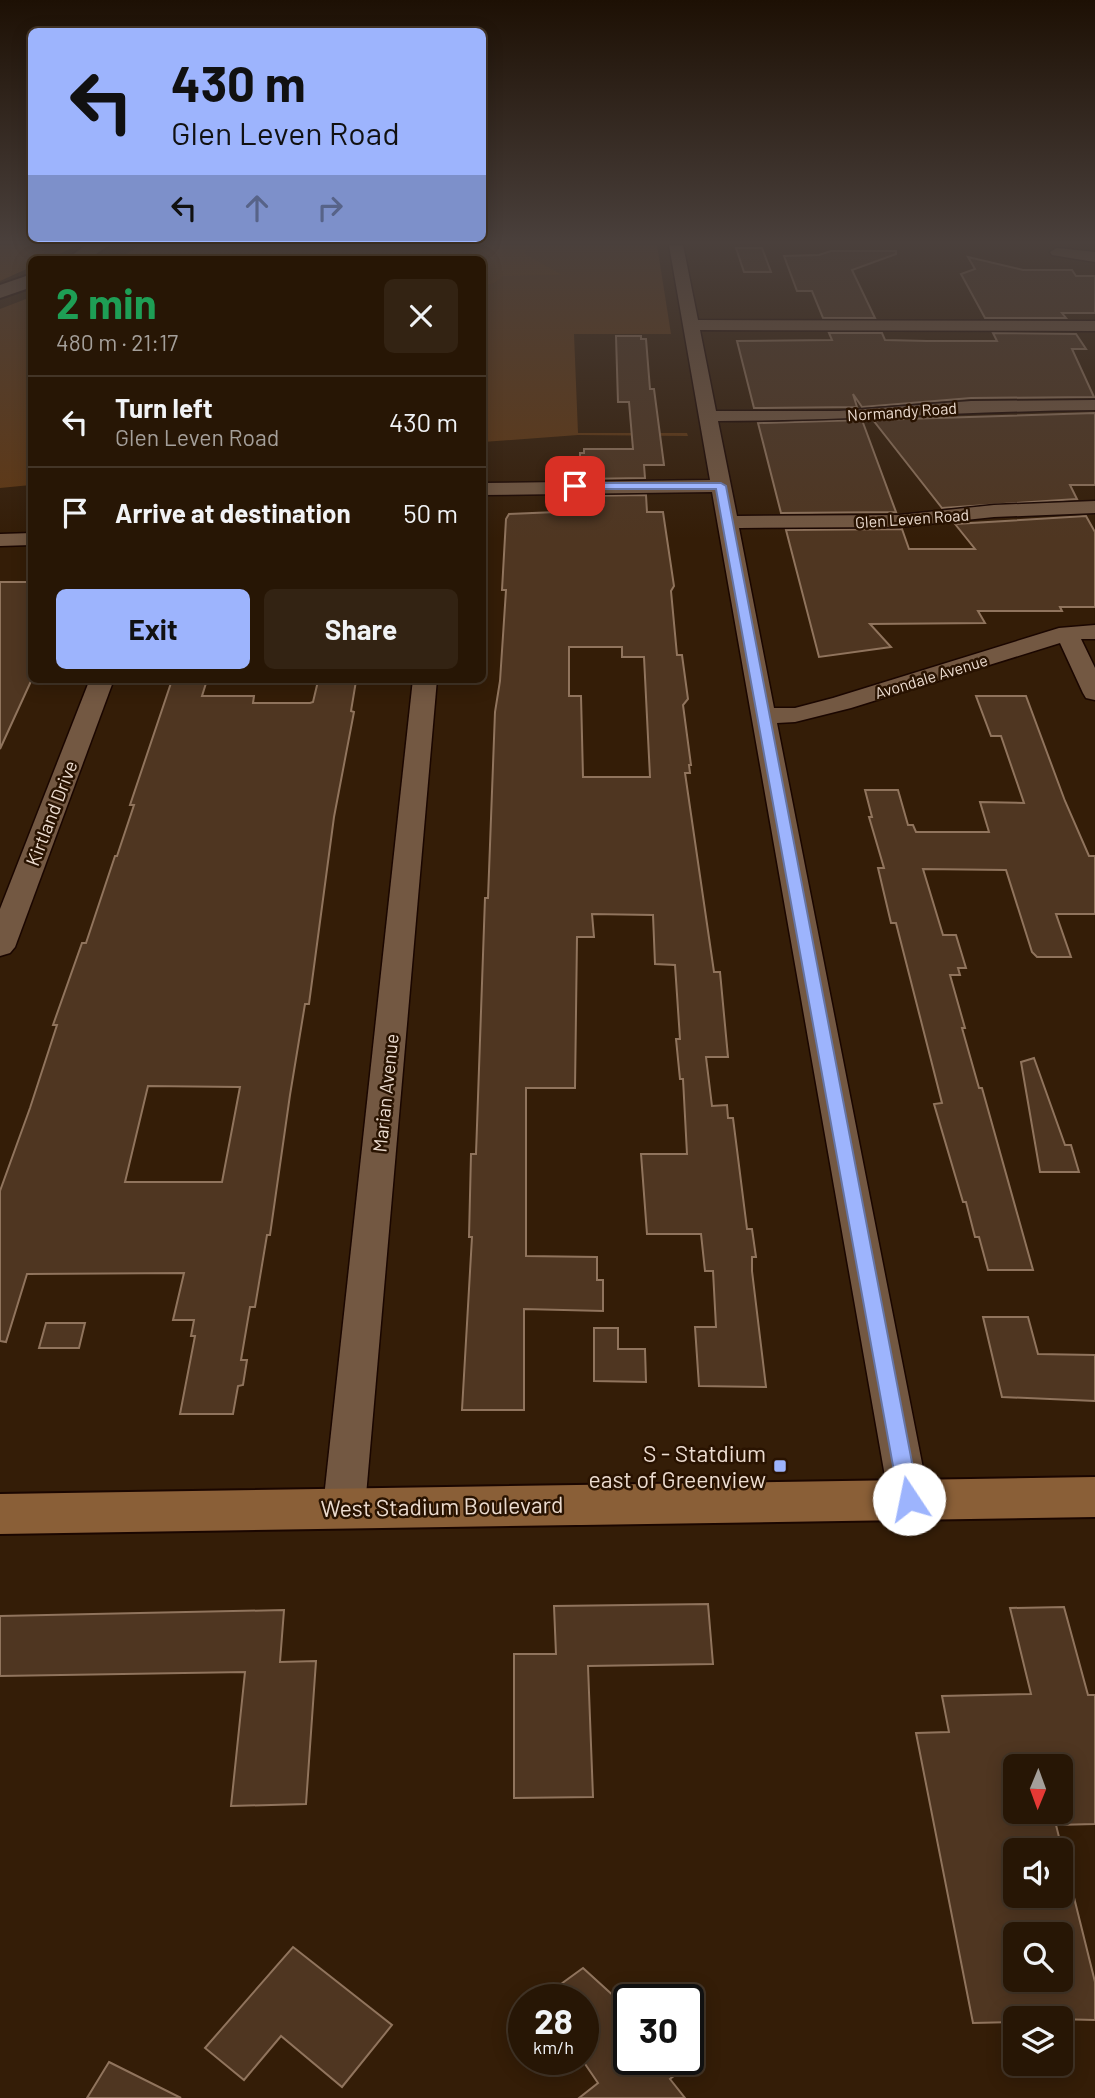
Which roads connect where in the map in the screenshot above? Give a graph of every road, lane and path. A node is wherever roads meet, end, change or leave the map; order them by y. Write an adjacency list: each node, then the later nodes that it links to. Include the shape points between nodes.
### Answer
1 (696, 343): 3 (street)
2 (1095, 405): 3 (street, Normandy Road)
3 (710, 416): 4 (street)
4 (721, 486): 5 (street); 7 (street)
5 (486, 489)
6 (1095, 507): 7 (street, Glen Leven Road, via 899,521)
7 (729, 522): 15 (street)
8 (28, 539): 9 (street)
9 (0, 540)
10 (1095, 632): 11 (street, Avondale Avenue)
11 (1067, 633): 14 (street); 15 (street, Avondale Avenue, via 842,703 795,715)
12 (100, 683): 16 (street, Kirtland Drive)
13 (425, 683): 19 (street, Marian Avenue)
14 (1095, 693)
15 (765, 716): 18 (street)
16 (0, 947)
17 (1095, 1497): 18 (main road, West Stadium Boulevard)
18 (909, 1499): 19 (main road, West Stadium Boulevard)
19 (344, 1507): 20 (main road, West Stadium Boulevard)
20 (0, 1514)

